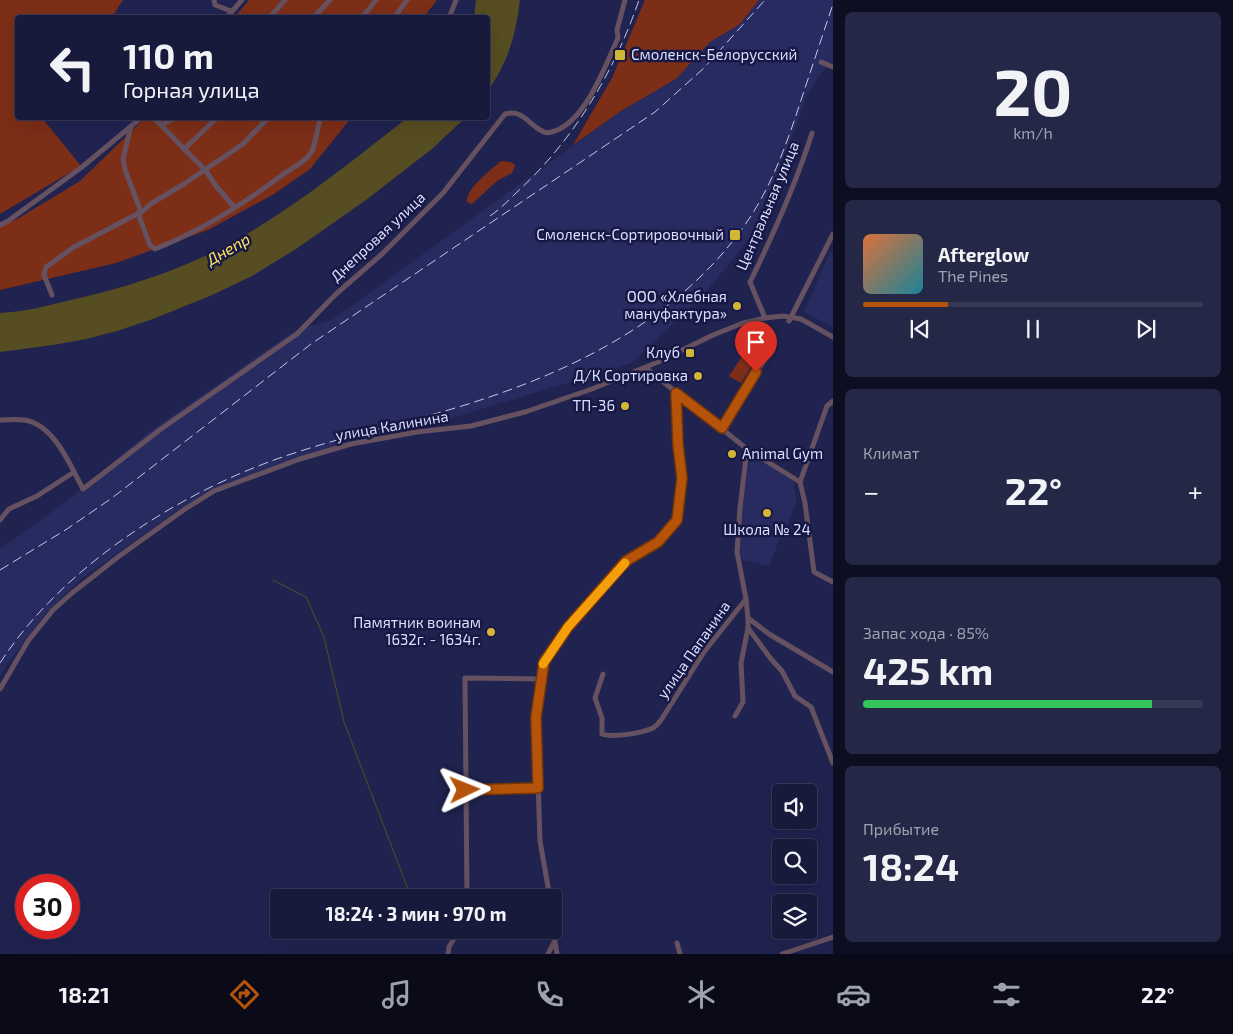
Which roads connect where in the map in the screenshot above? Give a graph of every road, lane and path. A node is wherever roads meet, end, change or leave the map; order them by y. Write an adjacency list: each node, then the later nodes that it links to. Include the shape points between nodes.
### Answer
1 (214, 0): 9 (street, via 216,5)
2 (242, 0): 9 (street)
3 (285, 0): 11 (street)
4 (330, 0): 12 (street)
5 (376, 0): 13 (street)
6 (407, 0): 14 (street)
7 (456, 0): 15 (street)
8 (625, 0): 44 (street, Днепровая улица, via 618,38 596,85 577,116 562,129 548,133 541,131 522,114 505,114 443,193 297,334 161,429 83,489)
9 (231, 11): 10 (street)
10 (228, 15)
11 (272, 15)
12 (316, 15)
13 (364, 15)
14 (396, 15)
15 (450, 15)
16 (821, 62): 17 (street)
17 (833, 67)
18 (138, 120): 25 (street)
19 (156, 120): 24 (street)
20 (171, 120): 24 (street)
21 (215, 120): 27 (street)
22 (266, 120): 28 (street, via 243,144)
23 (320, 120): 29 (street, via 312,151 306,159)
24 (162, 125): 27 (street)
25 (131, 126): 30 (street, via 123,159); 31 (street, via 82,168)
26 (812, 133): 34 (street, Центральная улица, via 778,225 750,282)
27 (184, 149): 28 (street)
28 (204, 169): 29 (street); 30 (street)
29 (234, 207): 30 (street, via 210,223 155,249 150,245)
30 (140, 213): 33 (street, via 74,246 46,266 44,275)
31 (0, 225)
32 (833, 234): 35 (street)
33 (52, 295)
34 (765, 318): 35 (street, улица Калинина, via 782,316); 38 (street, улица Калинина, via 713,335)
35 (790, 319): 36 (street, улица Калинина, via 801,319)
36 (833, 337)
37 (772, 348): 42 (street)
38 (646, 368): 39 (street); 54 (street, улица Калинина, via 525,412 471,426 351,444 214,491 185,509 53,610 28,642)
39 (676, 393): 42 (street); 53 (street, via 682,478 677,520 658,542 626,561 568,627 544,662)
40 (833, 401): 45 (street, via 827,406)
41 (0, 420): 44 (street, via 25,420 43,427)
42 (722, 428): 43 (street)
43 (747, 449): 45 (street); 48 (street, улица Папанина, via 737,552)
44 (74, 472): 46 (street, via 10,510)
45 (800, 482): 47 (street, via 814,572)
46 (0, 520)
47 (833, 582)
48 (746, 599): 49 (street); 52 (street, улица Папанина, via 704,652 654,728 607,736 602,734 602,718 595,698)
49 (748, 618): 50 (street); 51 (street)
50 (748, 628): 55 (street, via 741,663 743,702); 56 (street, via 782,671 795,696 810,707)
51 (833, 672)
52 (603, 674)
53 (539, 679): 57 (street, via 536,717); 58 (street, via 465,678)
54 (0, 689)
55 (735, 716)
56 (833, 762)
57 (538, 788): 58 (street); 60 (street, via 540,842)
58 (465, 790): 59 (street)
59 (467, 889)
60 (548, 889)
61 (833, 937): 70 (street)
62 (454, 939): 66 (street)
63 (554, 939): 64 (street)
64 (554, 942): 67 (street); 68 (street)
65 (677, 943): 69 (street)
66 (448, 954)
67 (548, 954)
68 (557, 954)
69 (680, 954)
70 (782, 954)

